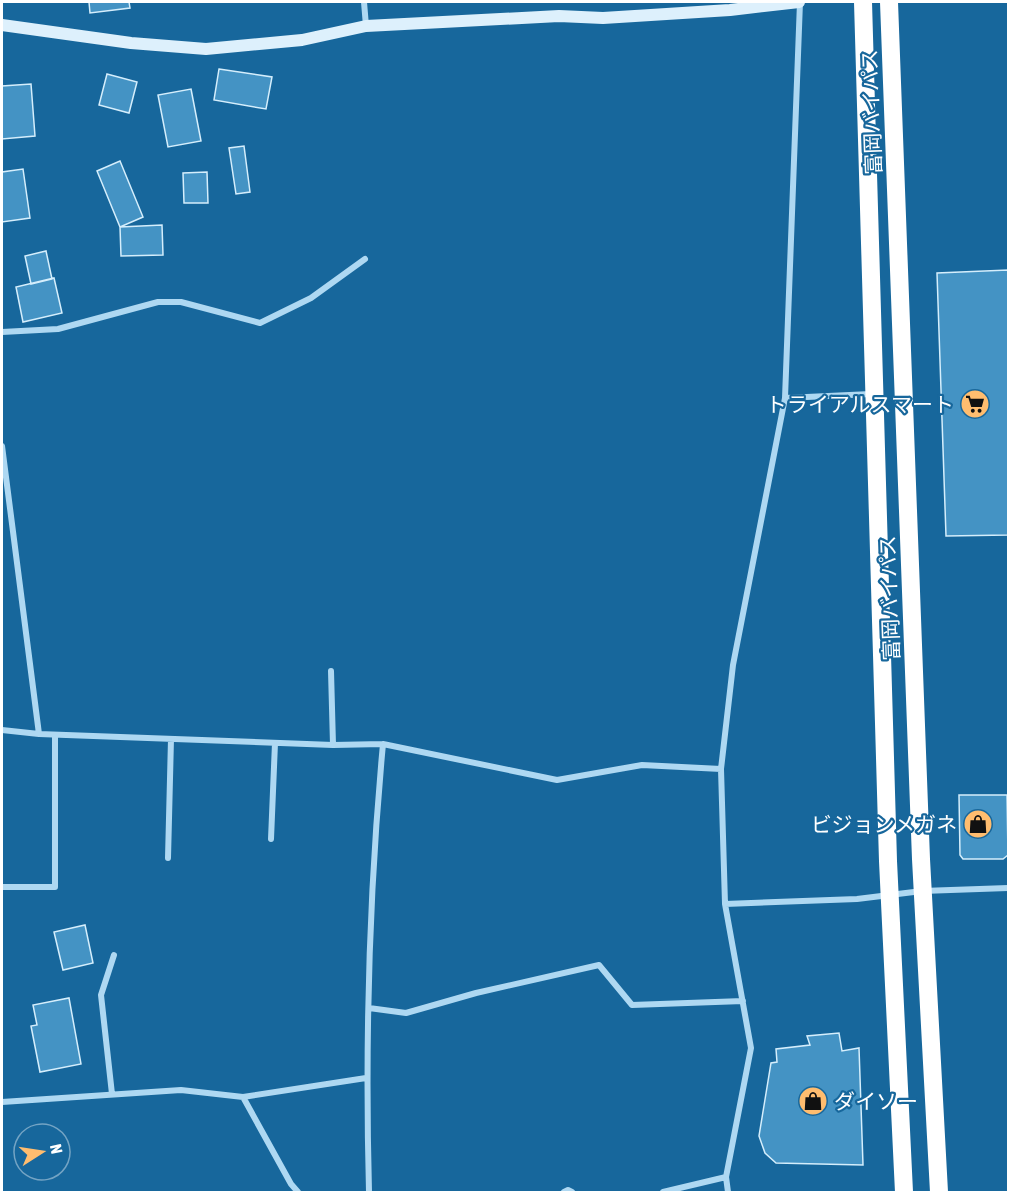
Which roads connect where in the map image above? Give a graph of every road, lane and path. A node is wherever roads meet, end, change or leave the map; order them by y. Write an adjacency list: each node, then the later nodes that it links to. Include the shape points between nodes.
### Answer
1 (364, 2): 6 (street)
2 (800, 2): 6 (street, via 603,18 559,16); 10 (street)
3 (863, 2): 9 (highway, 富岡バイパス)
4 (889, 2): 25 (highway, 富岡バイパス)
5 (2, 25): 6 (street, via 206,49 302,40)
6 (366, 26)
7 (365, 259): 8 (street, via 311,298 260,322 181,302 158,302 58,329)
8 (2, 332)
9 (873, 394): 10 (street); 26 (highway, 富岡バイパス)
10 (784, 398): 20 (street, via 733,665)
11 (2, 446): 14 (street)
12 (331, 671): 19 (street)
13 (2, 730): 14 (street)
14 (39, 734): 15 (street)
15 (55, 735): 16 (street); 23 (street, via 55,887)
16 (171, 739): 17 (street); 22 (street)
17 (275, 743): 19 (street); 21 (street)
18 (383, 744): 19 (street); 20 (street, via 557,780 642,765); 30 (street)
19 (333, 745)
20 (721, 769): 27 (street)
21 (271, 839)
22 (168, 858)
23 (2, 887)
24 (1008, 888): 25 (street)
25 (922, 891): 26 (street); 43 (highway, 富岡バイパス)
26 (889, 896): 27 (street); 42 (highway, 富岡バイパス)
27 (725, 904): 29 (street)
28 (114, 955): 32 (street, via 100,995)
29 (743, 1001): 30 (street, via 632,1005 599,964 406,1013); 35 (street, via 751,1048)
30 (369, 1008): 31 (street)
31 (366, 1078): 33 (street); 37 (street)
32 (112, 1095): 33 (street, via 181,1090); 34 (street)
33 (243, 1097): 36 (street)
34 (2, 1102)
35 (726, 1177): 40 (street); 41 (street)
36 (298, 1192)
37 (369, 1192)
38 (564, 1192): 39 (street)
39 (572, 1192)
40 (663, 1192)
41 (728, 1192)
42 (904, 1192)
43 (939, 1192)

